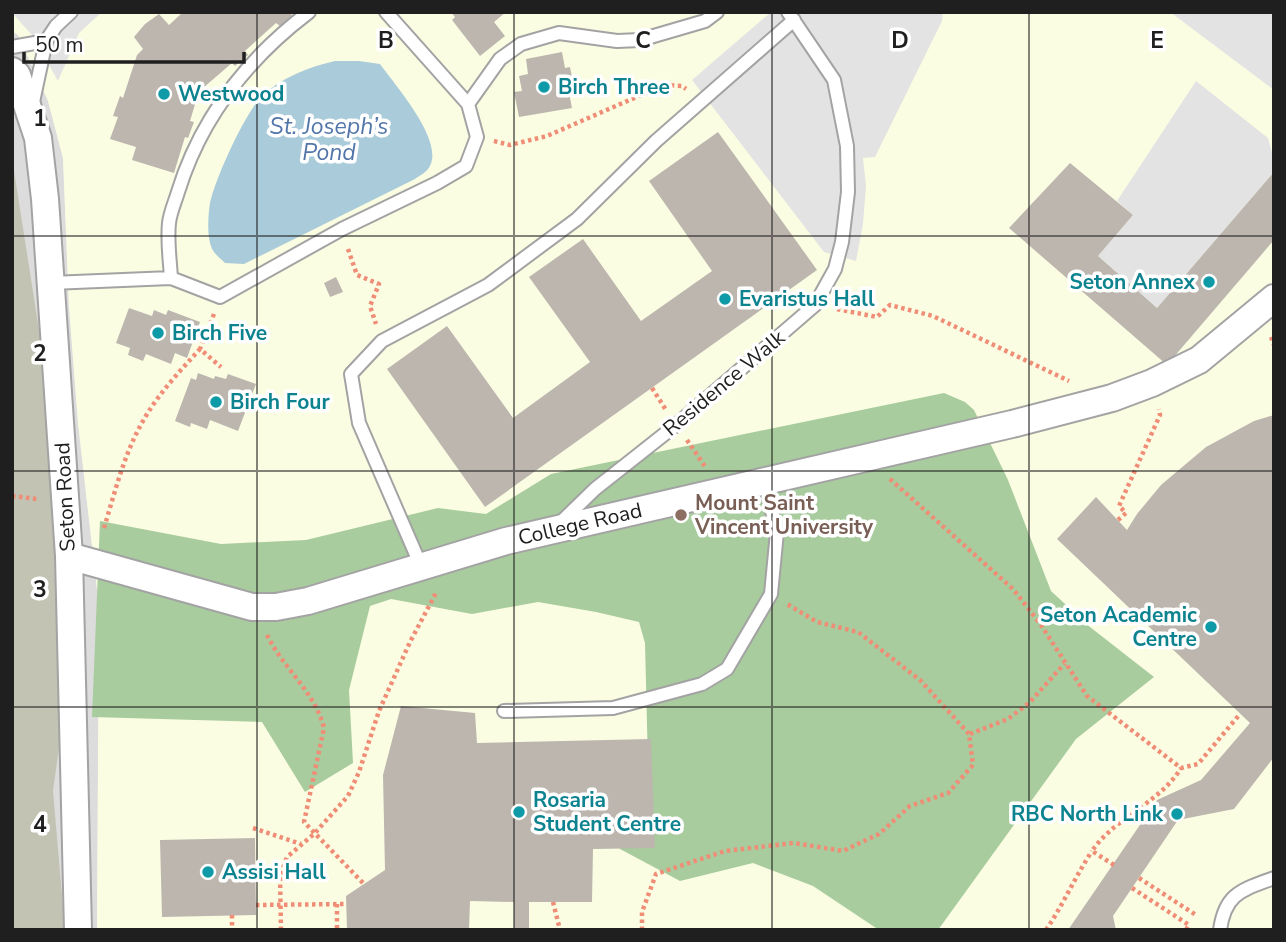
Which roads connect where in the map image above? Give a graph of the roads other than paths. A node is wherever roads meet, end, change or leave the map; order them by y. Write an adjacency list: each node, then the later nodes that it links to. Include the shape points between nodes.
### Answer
1 (71, 12): 6 (lane)
2 (309, 12): 11 (lane, via 262,51 234,82 208,124 184,172 169,223)
3 (386, 12): 9 (lane)
4 (717, 12): 9 (lane, via 705,21 640,40 559,33 521,44 500,59)
5 (791, 16): 15 (lane, Residence Walk, via 834,80 847,146 848,192 835,269 815,305 595,489); 17 (lane, via 577,219 488,285 382,341 351,374 359,423)
6 (46, 41): 7 (lane); 10 (lane)
7 (12, 47)
8 (12, 71): 10 (street, Seton Road)
9 (468, 104): 11 (lane, via 477,137 466,166 437,183 220,297)
10 (31, 113): 12 (street, Seton Road, via 44,187)
11 (171, 278): 12 (lane)
12 (51, 283): 16 (street, Seton Road)
13 (1274, 298): 14 (street, College Road, via 1199,360 1112,398)
14 (765, 482): 15 (street, College Road); 18 (lane, via 777,532 771,594 727,670 702,684 613,708)
15 (554, 530): 17 (street, College Road)
16 (69, 556): 17 (street, College Road, via 252,607 308,601); 20 (street, Seton Road)
17 (432, 573)
18 (503, 711)
19 (1274, 878): 21 (lane, via 1239,892 1222,909)
20 (78, 930)
21 (1220, 930)

